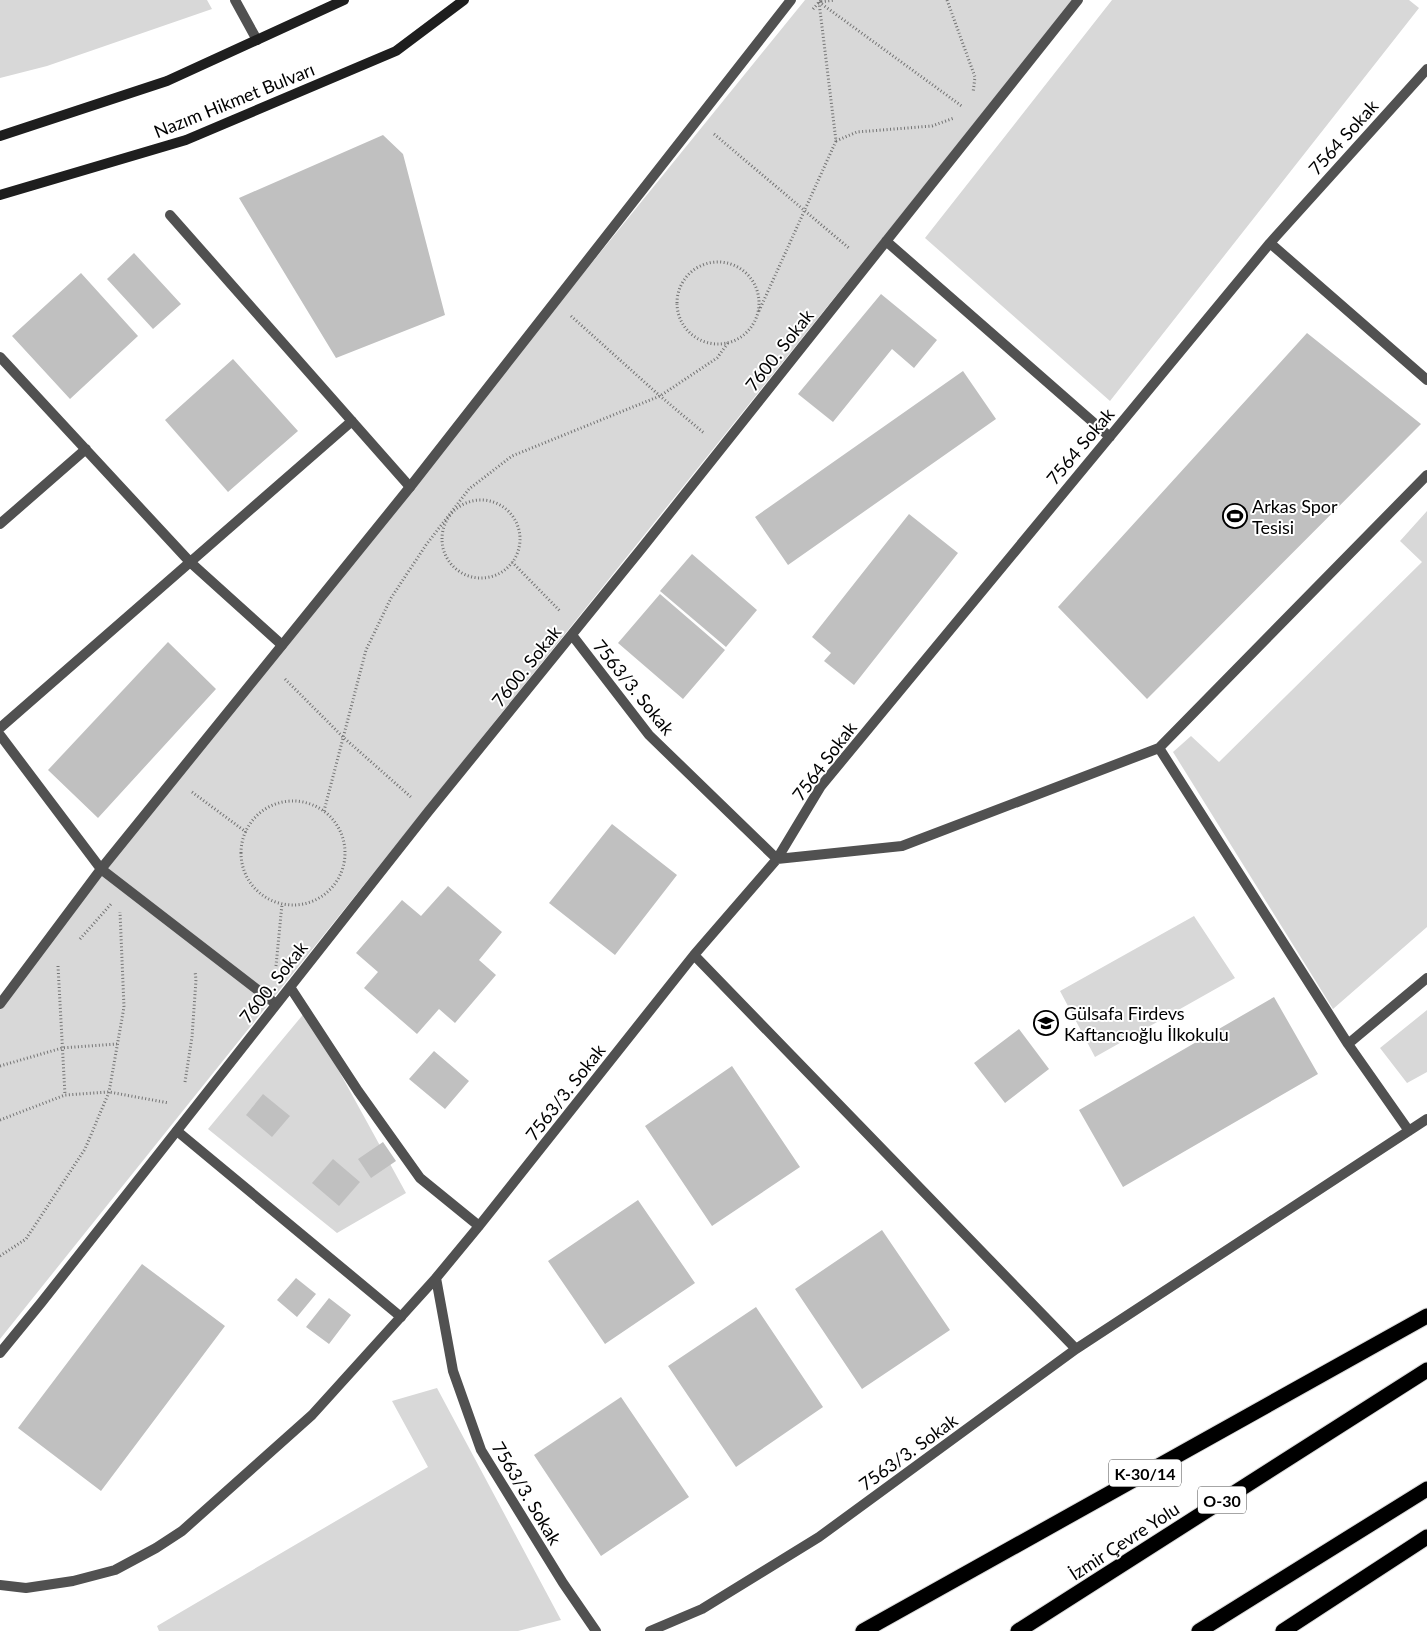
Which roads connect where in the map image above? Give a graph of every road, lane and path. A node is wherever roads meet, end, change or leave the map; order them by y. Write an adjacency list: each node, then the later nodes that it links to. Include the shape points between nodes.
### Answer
1 (234, 0): 9 (street)
2 (344, 0): 9 (street)
3 (464, 0): 17 (street, Nazım Hikmet Bulvarı, via 396,51 186,140)
4 (791, 0): 34 (street)
5 (835, 0): 8 (path)
6 (946, 0): 11 (path, via 976,77)
7 (1078, 0): 20 (street, 7600. Sokak)
8 (819, 2): 12 (path); 16 (path)
9 (256, 40): 15 (street, via 167,80)
10 (1427, 69): 21 (street, 7564 Sokak)
11 (973, 94)
12 (970, 112)
13 (962, 114): 16 (path, via 932,126 857,132)
14 (714, 134): 18 (path)
15 (0, 136)
16 (836, 141): 18 (path)
17 (0, 195)
18 (805, 209): 22 (path); 23 (path)
19 (170, 215): 29 (street)
20 (886, 241): 30 (street); 40 (street, 7600. Sokak)
21 (1270, 243): 27 (street); 30 (street, 7564 Sokak)
22 (856, 254)
23 (759, 311): 25 (path, via 748,332); 25 (path, via 755,284 735,265 707,264 684,280 677,307 689,332 714,344)
24 (570, 314): 28 (path)
25 (728, 343): 28 (path, via 717,358)
26 (0, 357): 32 (street)
27 (1427, 380)
28 (660, 396): 31 (path); 35 (path, via 512,456 469,489)
29 (352, 421): 34 (street); 37 (street)
30 (1110, 437): 51 (street, 7564 Sokak, via 821,786)
31 (710, 438)
32 (86, 449): 36 (street); 37 (street)
33 (1427, 475): 46 (street)
34 (410, 487): 41 (street)
35 (453, 512): 38 (path, via 463,504 489,500 511,513 520,538); 38 (path, via 442,534 442,546 455,568 478,578 503,571); 45 (path, via 426,545 391,598 366,650)
36 (0, 524)
37 (190, 562): 41 (street); 43 (street)
38 (512, 562): 39 (path)
39 (566, 618)
40 (572, 635): 51 (street, 7563/3. Sokak, via 649,735); 64 (street, 7600. Sokak)
41 (282, 645): 52 (street)
42 (281, 675): 45 (path)
43 (0, 728)
44 (0, 735): 52 (street)
45 (343, 737): 48 (path); 49 (path)
46 (1159, 748): 51 (street, via 902,846); 68 (street)
47 (189, 790): 50 (path)
48 (418, 803)
49 (324, 811): 50 (path, via 311,804 280,802 254,818); 55 (path, via 337,824 344,840 341,874 331,889 317,900 300,905)
50 (246, 832): 55 (path, via 242,846 246,876 255,889)
51 (777, 859): 57 (street, 7563/3. Sokak)
52 (101, 869): 65 (street); 66 (street)
53 (113, 901): 56 (path)
54 (120, 904): 67 (path, via 124,1007)
55 (282, 904): 62 (path)
56 (76, 944)
57 (694, 955): 79 (street, 7563/3. Sokak); 84 (street)
58 (64, 958): 60 (path)
59 (194, 965): 71 (path, via 195,999)
60 (58, 966): 61 (path); 69 (path)
61 (51, 973)
62 (275, 975)
63 (1427, 978): 68 (street)
64 (290, 987): 66 (street, 7600. Sokak); 79 (street, via 420,1178)
65 (0, 1004)
66 (276, 1004): 78 (street, 7600. Sokak)
67 (118, 1044): 69 (path); 72 (path)
68 (1348, 1044): 77 (street)
69 (62, 1048): 70 (path); 73 (path)
70 (0, 1066)
71 (185, 1085)
72 (109, 1092): 73 (path); 74 (path); 80 (path, via 85,1149 26,1239)
73 (65, 1095): 75 (path)
74 (172, 1103)
75 (0, 1120)
76 (1427, 1120): 77 (street, 7563/3. Sokak)
77 (1409, 1130): 84 (street, 7563/3. Sokak)
78 (177, 1131): 83 (street); 85 (street, 7600. Sokak)
79 (479, 1226): 81 (street, 7563/3. Sokak)
80 (0, 1256)
81 (436, 1278): 83 (street); 90 (street, 7563/3. Sokak, via 453,1371 481,1450)
82 (1427, 1316): 92 (highway, K-30/14)
83 (400, 1317): 89 (street, via 312,1415 182,1531 163,1544 115,1570 73,1581 26,1588)
84 (1076, 1349): 91 (street, 7563/3. Sokak, via 819,1537 702,1609)
85 (0, 1353)
86 (1427, 1370): 93 (highway, İzmir Çevre Yolu / O-30)
87 (1427, 1489): 94 (highway)
88 (1427, 1537): 95 (highway)
89 (0, 1585)
90 (596, 1631)
91 (650, 1631)
92 (862, 1631)
93 (1018, 1631)
94 (1199, 1631)
95 (1282, 1631)

